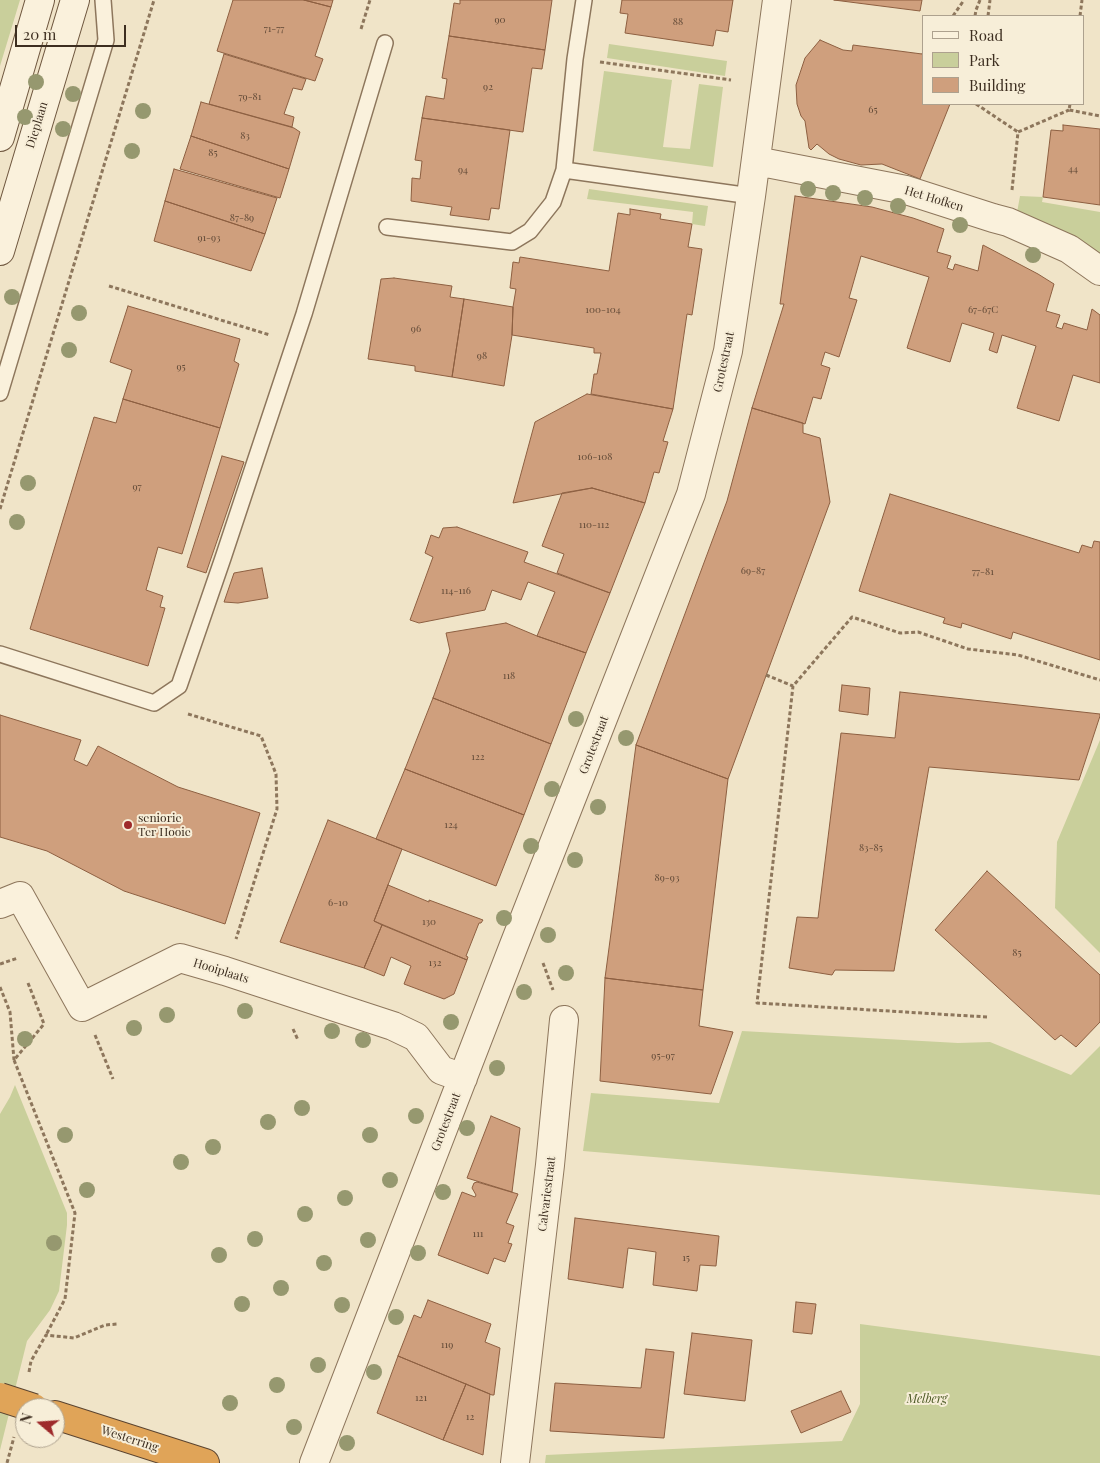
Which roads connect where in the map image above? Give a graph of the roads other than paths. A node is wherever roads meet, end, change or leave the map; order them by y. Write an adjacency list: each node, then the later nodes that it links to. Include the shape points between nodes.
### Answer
1 (40, 0): 7 (street)
2 (75, 0): 12 (street, Dieplaan)
3 (104, 0): 14 (lane, via 106,40)
4 (584, 0): 9 (lane)
5 (777, 0): 8 (street, Grotestraat)
6 (385, 43): 15 (lane, via 294,342 179,686 154,703)
7 (0, 137)
8 (756, 161): 10 (street, Grotestraat); 13 (street, Het Hofken, via 906,190 1008,222 1068,249)
9 (564, 170): 10 (lane); 11 (lane, via 553,202 530,231 512,242)
10 (751, 196): 18 (street, Grotestraat, via 728,351 691,494)
11 (387, 227)
12 (0, 250)
13 (1100, 271)
14 (0, 393)
15 (0, 654)
16 (0, 904): 18 (street, Hooiplaats, via 20,896 82,1007 180,958 393,1026 416,1037 442,1070)
17 (564, 1020): 24 (street, Calvariestraat)
18 (463, 1078): 23 (street, Grotestraat)
19 (0, 1397): 20 (highway, bridge)
20 (15, 1402)
21 (65, 1418): 22 (highway, Westerring)
22 (205, 1463)
23 (314, 1463)
24 (515, 1463)

